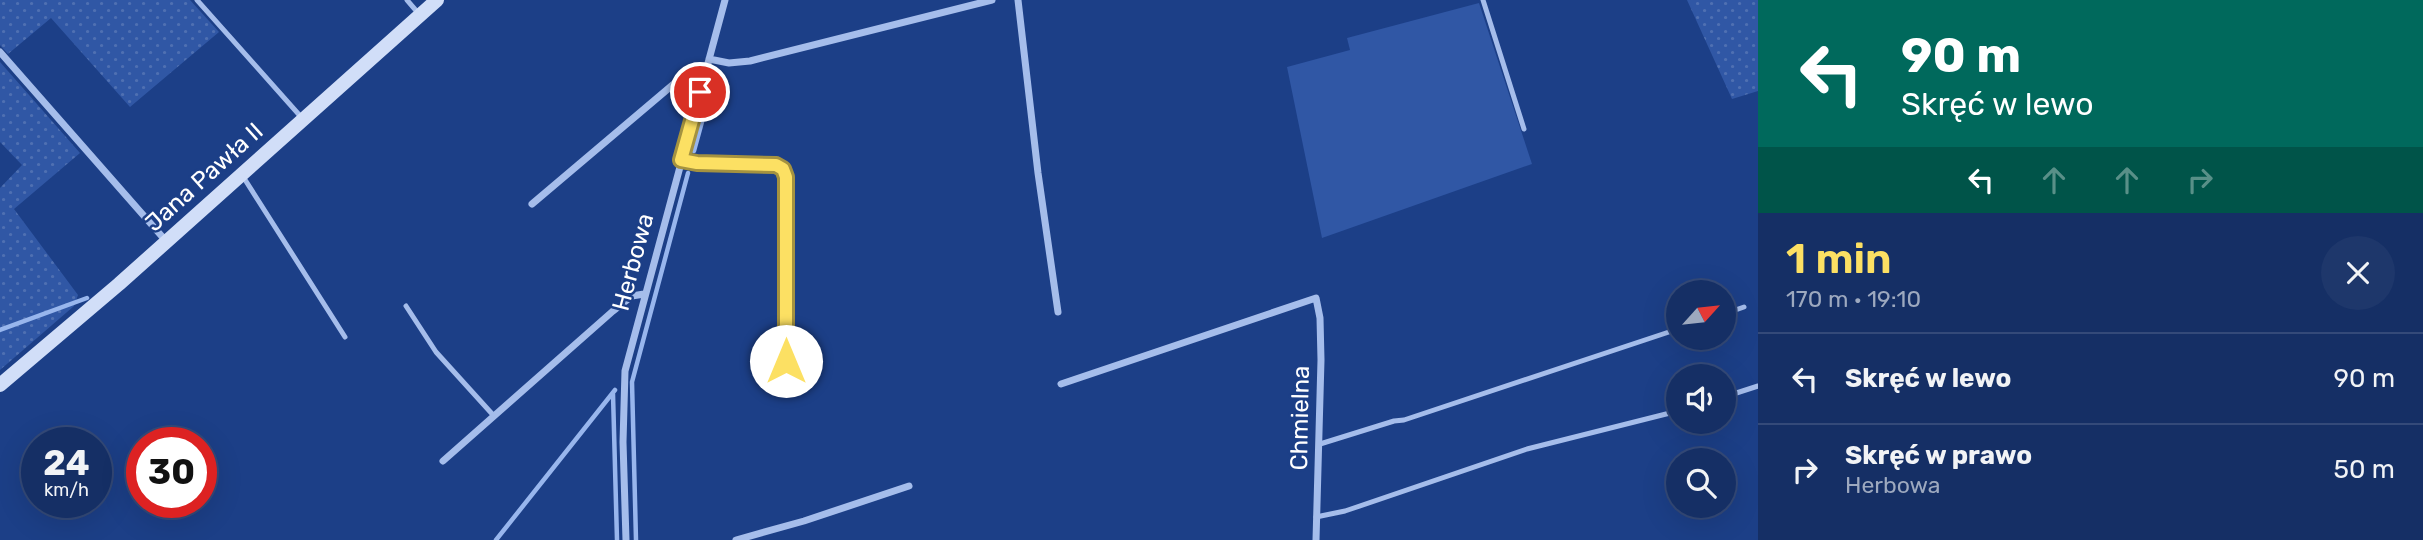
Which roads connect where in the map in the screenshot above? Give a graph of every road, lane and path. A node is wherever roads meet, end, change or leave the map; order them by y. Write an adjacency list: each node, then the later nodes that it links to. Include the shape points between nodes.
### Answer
1 (197, 0): 13 (lane)
2 (407, 0): 10 (lane)
3 (437, 0): 10 (street, Jana Pawła II)
4 (725, 0): 12 (street, Herbowa)
5 (953, 0): 9 (street)
6 (992, 0): 9 (street)
7 (1018, 0): 23 (street)
8 (1483, 0): 14 (lane)
9 (953, 9): 12 (street, via 750,61)
10 (419, 15): 13 (street, Jana Pawła II)
11 (0, 52): 18 (street)
12 (708, 63): 15 (street, Herbowa); 17 (street, via 695,65)
13 (302, 118): 16 (street, Jana Pawła II)
14 (1524, 129)
15 (681, 160): 19 (street, Herbowa); 26 (street, via 766,163 783,169)
16 (242, 175): 18 (street, Jana Pawła II); 25 (lane)
17 (533, 204)
18 (166, 241): 28 (street, Jana Pawła II)
19 (644, 294): 32 (street, via 632,296); 37 (street, Herbowa, via 622,395)
20 (406, 306): 32 (lane, via 436,352)
21 (1744, 307): 22 (lane)
22 (1736, 310)
23 (1058, 312)
24 (1666, 333): 33 (lane)
25 (345, 337)
26 (786, 361)
27 (1061, 384): 33 (street, Chmielna, via 1316,298 1321,346)
28 (0, 386)
29 (1758, 386): 30 (lane)
30 (1736, 393)
31 (1666, 414): 36 (lane, via 1527,449 1345,512)
32 (494, 416): 34 (street)
33 (1320, 444): 36 (street, Chmielna)
34 (443, 461)
35 (909, 486): 38 (street)
36 (1316, 517): 39 (street, Chmielna)
37 (626, 540)
38 (736, 540)
39 (1316, 540)

